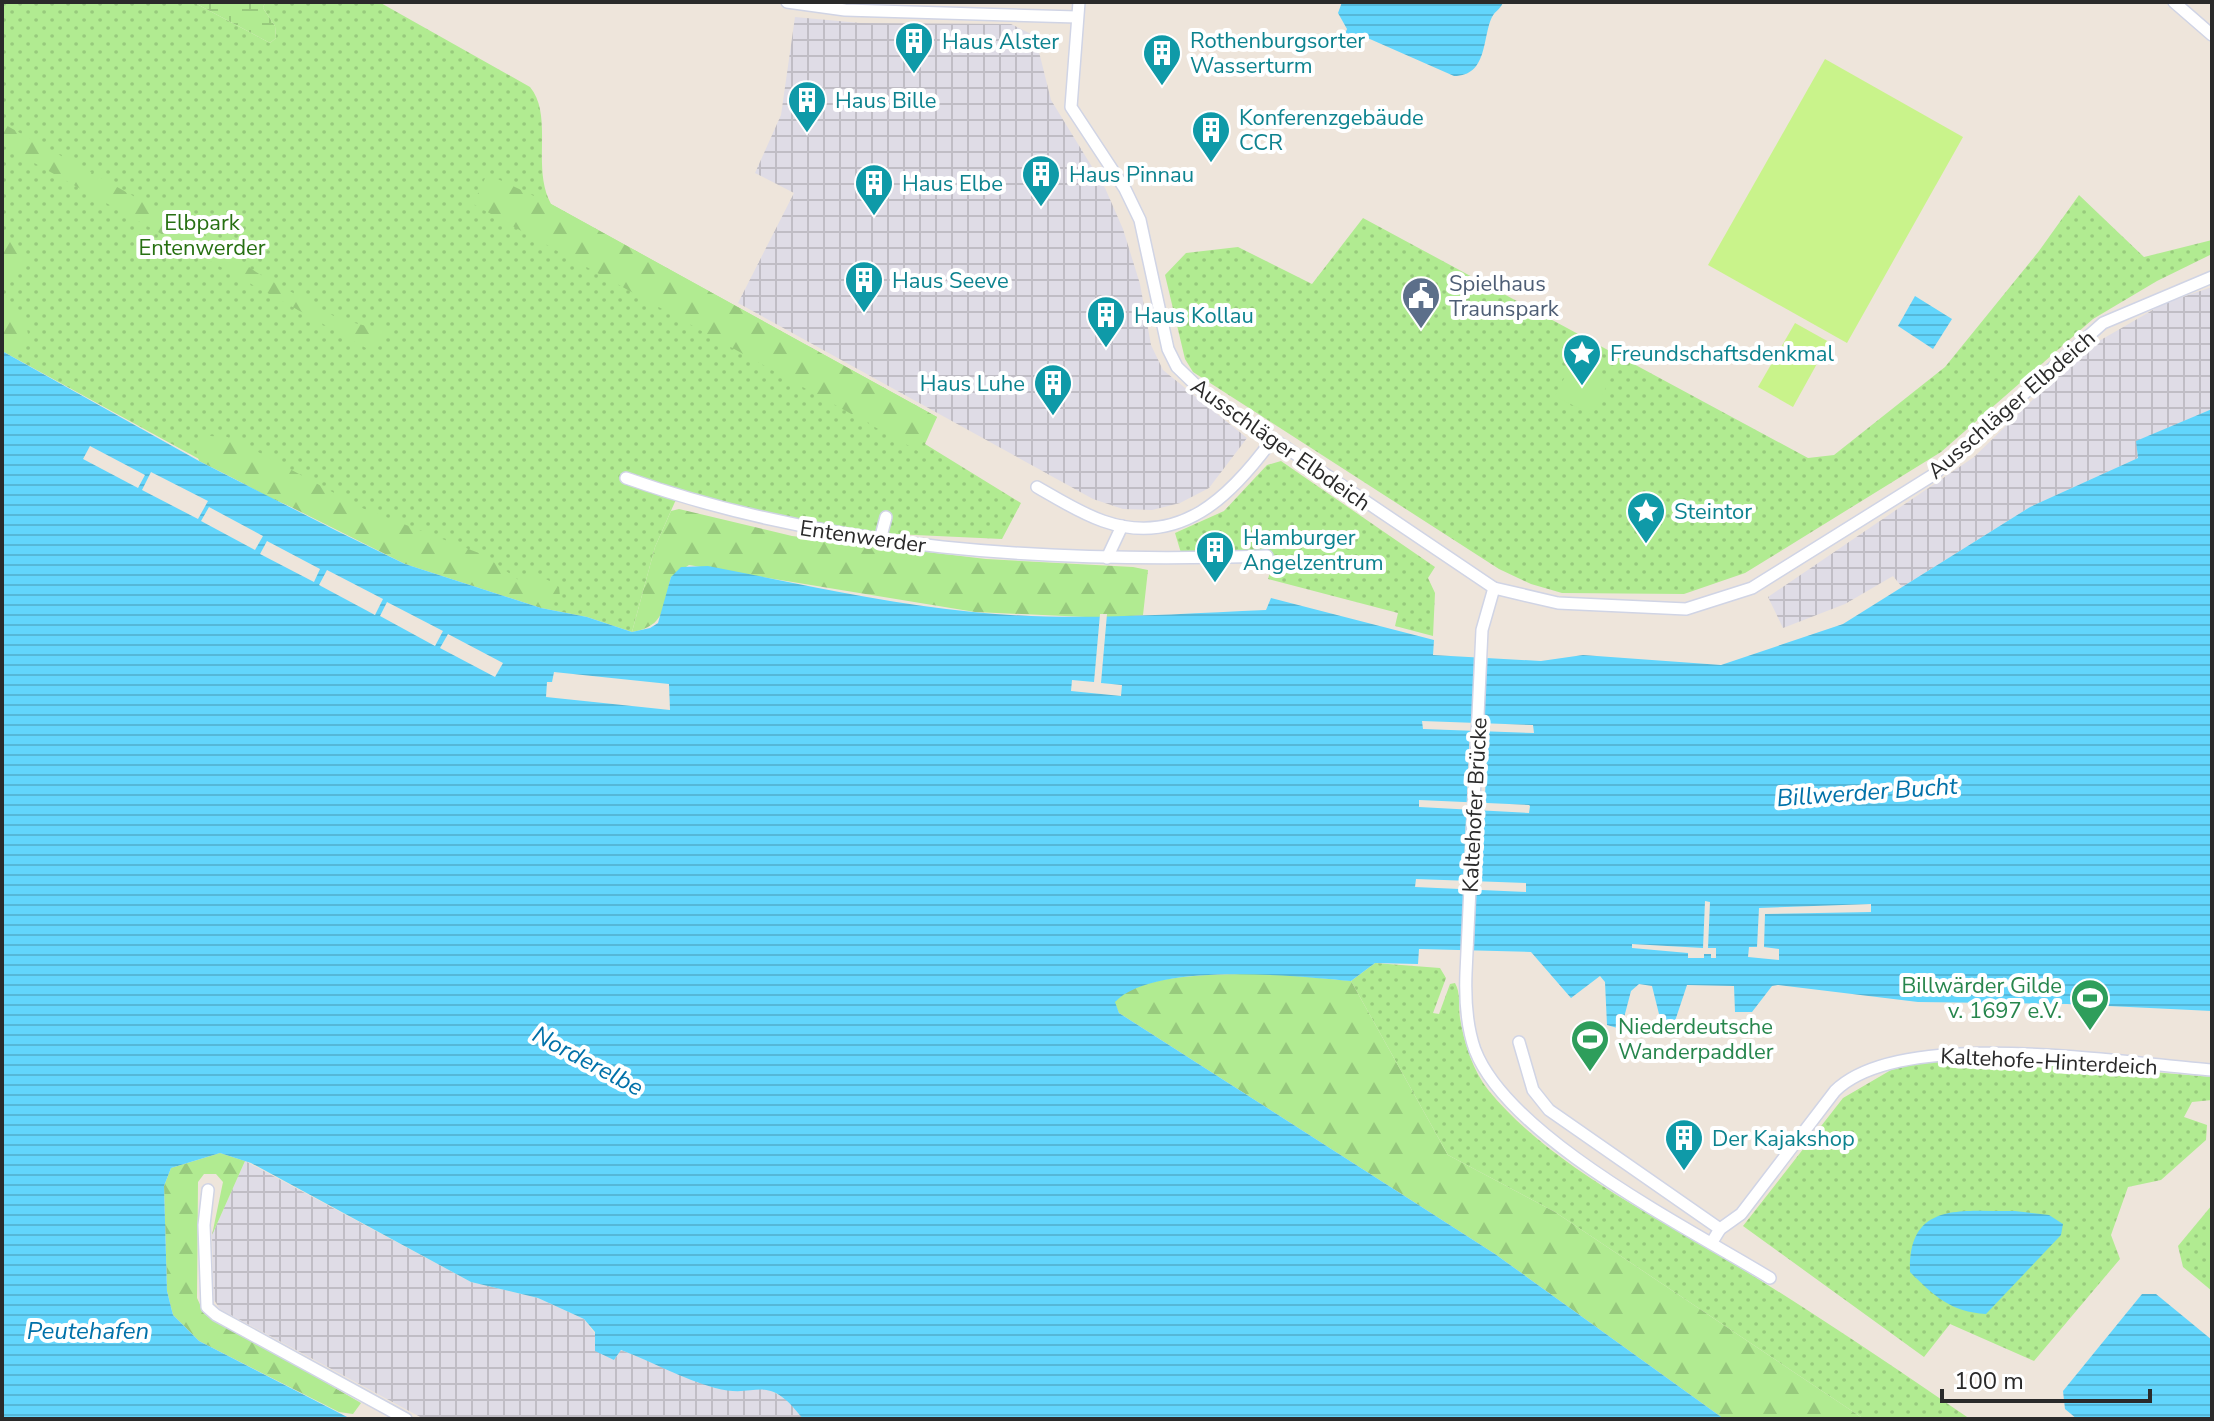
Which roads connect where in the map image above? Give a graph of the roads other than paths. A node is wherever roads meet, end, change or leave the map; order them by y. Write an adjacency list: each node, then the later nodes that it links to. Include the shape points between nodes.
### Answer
1 (787, 2): 4 (street)
2 (1079, 2): 5 (street, Ausschläger Elbdeich)
3 (2174, 2): 6 (street)
4 (845, 6): 5 (street)
5 (1077, 17): 10 (street, Ausschläger Elbdeich, via 1071,107 1140,220 1172,357 1202,391)
6 (2212, 35)
7 (2212, 268): 9 (street)
8 (2212, 277): 9 (street, Ausschläger Elbdeich)
9 (2198, 280): 18 (street, Ausschläger Elbdeich, via 2103,323 1933,475 1752,588 1720,601 1670,609 1558,603)
10 (1272, 440): 14 (street, via 1239,484 1213,506 1169,524); 18 (street, Ausschläger Elbdeich)
11 (626, 478): 15 (street, Entenwerder, via 711,507)
12 (1037, 487): 14 (street)
13 (886, 517): 15 (street)
14 (1122, 526): 17 (street)
15 (880, 540): 17 (street, Entenwerder)
16 (1267, 556): 17 (street, Entenwerder)
17 (1107, 558)
18 (1494, 588): 23 (street, Kaltehofer Brücke, via 1485,613 1481,656 1465,997 1469,1029 1483,1065 1522,1114 1675,1224)
19 (1519, 1042): 22 (street, via 1533,1090 1549,1110)
20 (2212, 1070): 22 (street, Kaltehofe-Hinterdeich, via 1955,1052 1886,1064 1844,1082 1741,1214)
21 (208, 1190): 25 (street, via 207,1307)
22 (1720, 1229): 23 (street, Kaltehofe-Hinterdeich)
23 (1712, 1242): 24 (street, Kaltehofer Brücke)
24 (1770, 1278)
25 (406, 1419)

